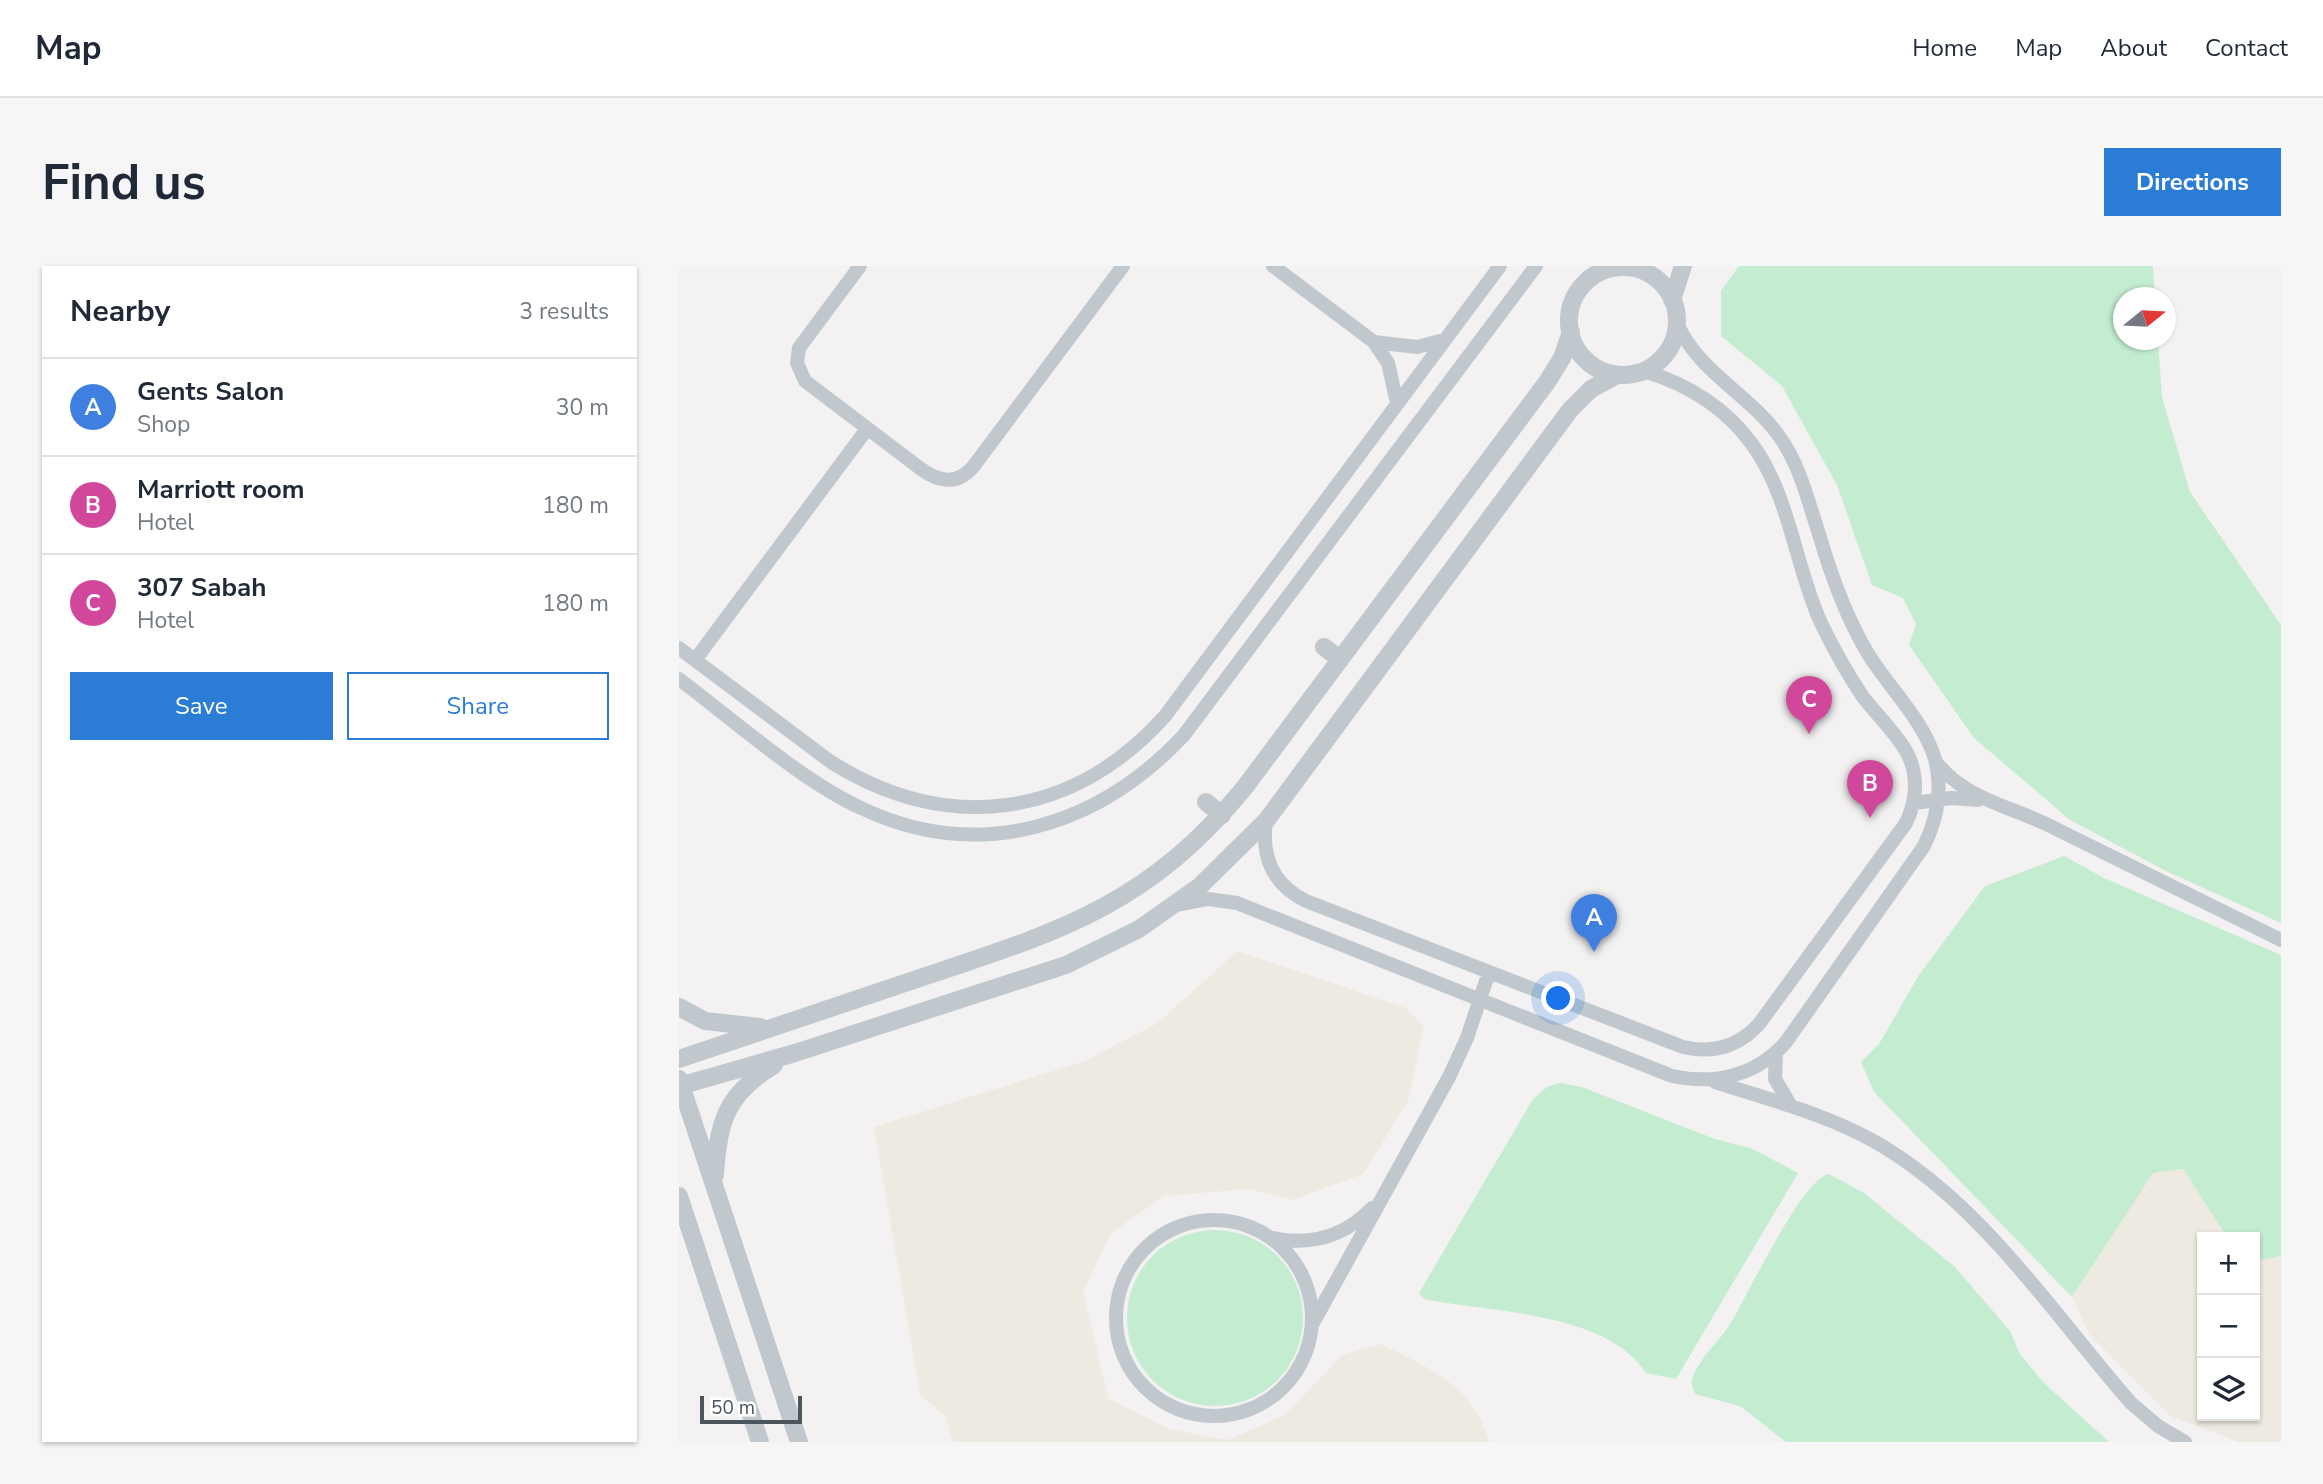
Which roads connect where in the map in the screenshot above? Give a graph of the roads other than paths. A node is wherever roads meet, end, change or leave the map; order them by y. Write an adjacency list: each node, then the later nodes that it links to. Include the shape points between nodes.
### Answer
1 (860, 266): 18 (street, via 803,342 797,363 805,381)
2 (1123, 266): 18 (street, via 967,474 939,480)
3 (1273, 266): 14 (street)
4 (1500, 266): 13 (street)
5 (1529, 266): 9 (street)
6 (1536, 266): 9 (street)
7 (1683, 266): 10 (street)
8 (1619, 267): 10 (street, via 1644,272); 12 (street, via 1594,276 1576,295 1569,320)
9 (1513, 292): 23 (street, via 1184,735 1123,790 1087,809 1049,824 995,833 940,831 887,818 814,780)
10 (1672, 300): 11 (street)
11 (1677, 323): 15 (street, via 1667,352); 24 (street, via 1694,354 1759,412 1788,451 1845,609 1878,668 1922,730)
12 (1571, 332): 16 (street, via 1587,361); 21 (street, via 1547,382)
13 (1444, 340): 14 (street, via 1417,347); 17 (street)
14 (1374, 342): 17 (street, via 1388,363)
15 (1644, 371): 16 (street); 28 (street, via 1710,402 1734,422 1762,459 1807,589 1833,646 1863,696 1907,753 1915,779)
16 (1617, 375): 30 (street, via 1591,389 1570,410)
17 (1397, 403): 22 (street, via 1164,716 1127,754 1058,793 981,808 902,797 831,762)
18 (867, 429): 22 (street)
19 (1324, 647): 21 (street)
20 (679, 648): 22 (street)
21 (1341, 659): 29 (street)
22 (695, 660)
23 (679, 679)
24 (1936, 762): 25 (street); 26 (street, via 1965,790)
25 (1939, 800): 26 (street); 28 (street); 38 (street, via 1924,846)
26 (1989, 801): 32 (street, via 2029,816)
27 (1206, 802): 29 (street)
28 (1914, 803): 33 (street, via 1900,832 1759,1024 1725,1048 1683,1047)
29 (1222, 815): 36 (street, via 1143,885 1081,920)
30 (1266, 821): 31 (street, via 1222,866); 33 (street, via 1265,847 1272,872 1296,896)
31 (1173, 906): 34 (street, via 1208,899 1237,903); 37 (street, via 1127,936 1066,965)
32 (2281, 940)
33 (1489, 972): 34 (street)
34 (1480, 999): 40 (street, via 1672,1076); 44 (street, via 1458,1058)
35 (679, 1007): 36 (street, via 719,1024)
36 (771, 1028): 39 (street)
37 (795, 1053): 41 (street); 43 (street, via 755,1077 731,1103 718,1136)
38 (1776, 1054): 40 (street, via 1741,1074); 42 (street, via 1775,1079)
39 (679, 1059)
40 (1710, 1080): 42 (street)
41 (680, 1083): 43 (street)
42 (1791, 1106): 50 (street, via 1878,1143 1946,1193 1996,1243 2131,1404)
43 (714, 1186): 49 (street)
44 (1385, 1194): 46 (street, via 1362,1218 1335,1235 1304,1242); 47 (street)
45 (679, 1196): 48 (street)
46 (1273, 1238): 47 (street, via 1303,1277); 47 (street, via 1242,1224 1209,1219 1166,1231 1133,1261 1122,1281 1116,1326 1120,1348 1144,1387 1161,1401 1181,1411 1226,1416 1258,1405 1285,1386 1303,1357)
47 (1312, 1325)
48 (760, 1442)
49 (799, 1442)
50 (2185, 1442)

